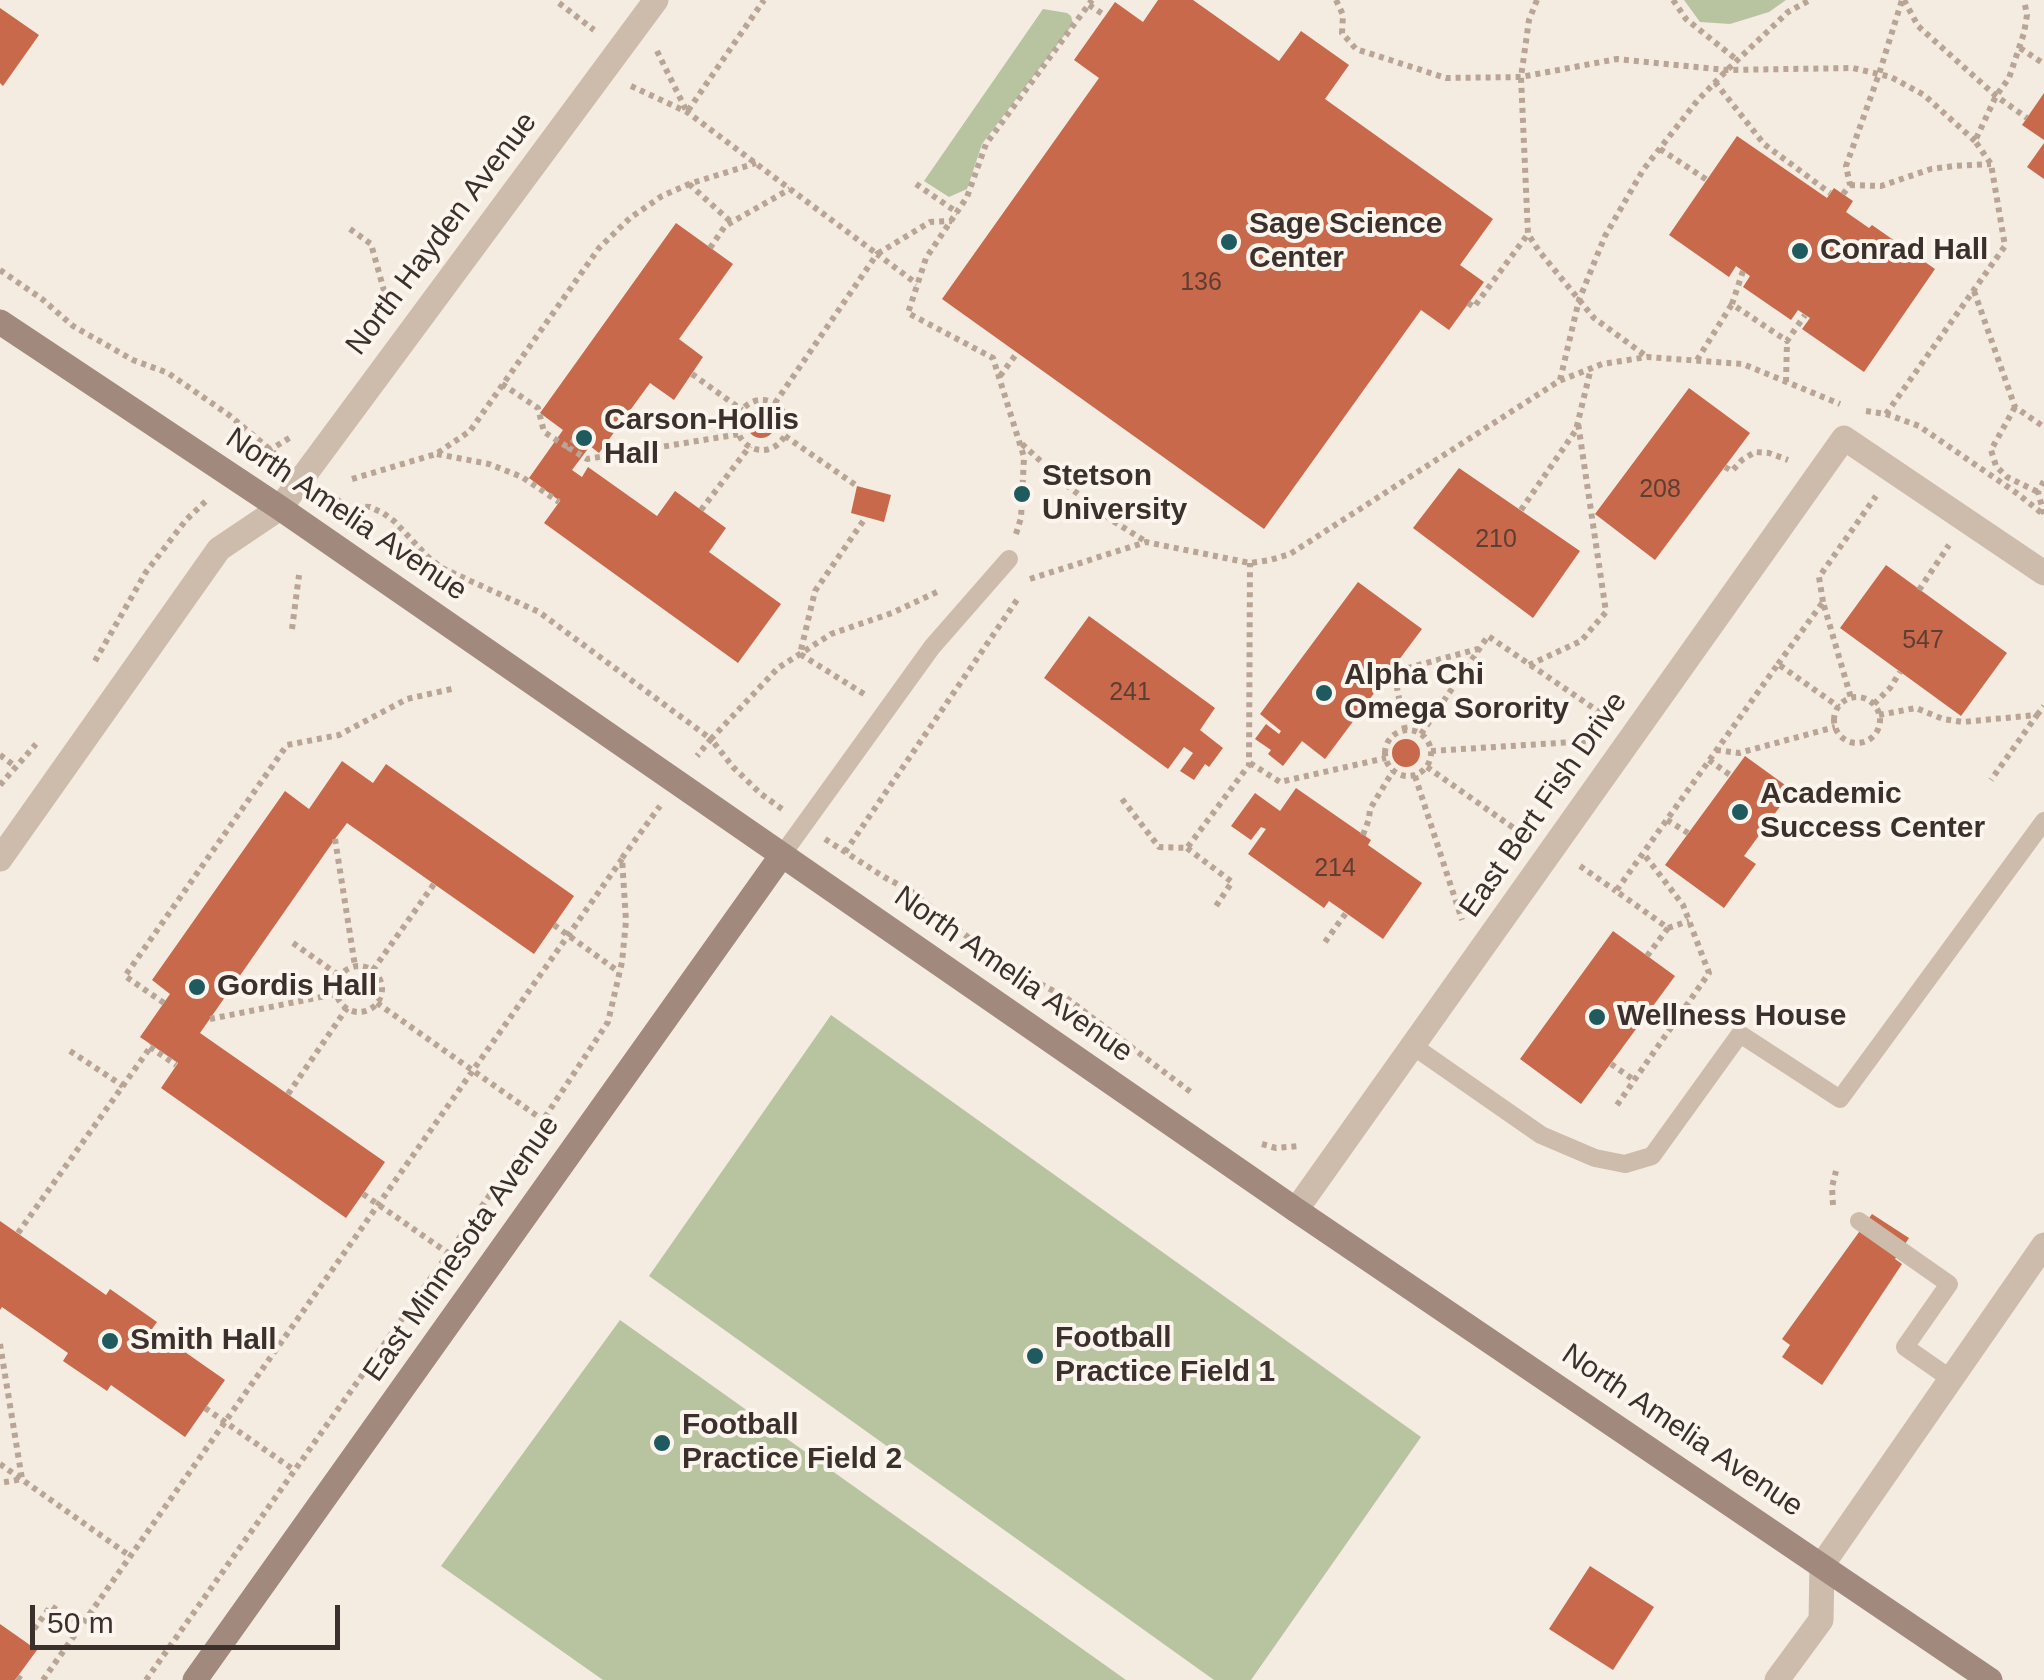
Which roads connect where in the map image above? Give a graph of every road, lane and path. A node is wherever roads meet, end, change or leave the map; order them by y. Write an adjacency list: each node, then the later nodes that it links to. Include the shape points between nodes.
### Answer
1 (656, 0): 81 (street, North Hayden Avenue)
2 (764, 0): 23 (path)
3 (1337, 0): 19 (path, via 1342,32 1356,48 1446,78)
4 (1537, 0): 19 (path)
5 (1673, 0): 15 (path)
6 (1810, 0): 15 (path)
7 (1903, 0): 18 (path); 22 (path, via 1918,26)
8 (2024, 0): 14 (path)
9 (1090, 2): 11 (path); 36 (path, via 986,144)
10 (559, 3): 12 (path)
11 (1106, 16)
12 (600, 35)
13 (654, 46): 23 (path)
14 (2020, 48): 16 (path); 22 (path)
15 (1736, 60): 17 (path)
16 (2044, 64)
17 (1727, 70): 18 (path, via 1853,68); 19 (path, via 1617,59); 20 (path)
18 (1880, 74): 25 (path, via 1924,94); 32 (path, via 1846,166)
19 (1521, 77): 40 (path)
20 (1716, 82): 26 (path); 34 (path, via 1764,144)
21 (628, 85): 23 (path)
22 (1996, 96): 24 (path); 25 (path)
23 (687, 112): 27 (path)
24 (2027, 118)
25 (1974, 141): 28 (path)
26 (1660, 149): 29 (path); 48 (path, via 1605,236)
27 (756, 164): 30 (path); 33 (path)
28 (1991, 164): 32 (path, via 1931,170 1881,186); 46 (path, via 2005,246)
29 (1707, 180)
30 (689, 184): 38 (path); 62 (path, via 630,218 599,248)
31 (916, 184): 36 (path)
32 (1850, 185): 35 (path)
33 (790, 188): 38 (path); 42 (path)
34 (1830, 193)
35 (1844, 194)
36 (958, 212): 37 (path)
37 (953, 221): 42 (path, via 930,222); 45 (path, via 926,258)
38 (731, 222): 41 (path)
39 (350, 229): 47 (path, via 370,244 391,314)
40 (1528, 234): 48 (path); 49 (path, via 1474,307)
41 (710, 248)
42 (877, 254): 45 (path); 63 (path)
43 (0, 270): 76 (path, via 73,326 168,373)
44 (1743, 271): 50 (path)
45 (917, 284): 59 (path, via 908,313 992,358)
46 (1973, 290): 64 (path); 66 (path)
47 (402, 299)
48 (1579, 300): 55 (path); 60 (path)
49 (1468, 303)
50 (1732, 304): 53 (path); 56 (path)
51 (1805, 315): 53 (path)
52 (0, 322): 80 (main road, North Amelia Avenue)
53 (1787, 341): 61 (path)
54 (1018, 353): 59 (path)
55 (1647, 356): 56 (path); 57 (path)
56 (1697, 360): 61 (path, via 1743,364)
57 (1592, 368): 60 (path); 67 (path)
58 (692, 374): 65 (path)
59 (1000, 377): 73 (path)
60 (1560, 381): 95 (path, via 1290,554)
61 (1786, 382): 66 (path, via 1849,408)
62 (502, 384): 75 (path, via 538,408 544,432); 77 (path, via 470,431)
63 (775, 403): 65 (path, via 762,400); 71 (path, via 785,414)
64 (2014, 408): 68 (path); 85 (path, via 1991,450 2007,477)
65 (742, 410): 70 (path)
66 (1886, 414): 85 (path, via 1919,426 2044,515)
67 (1578, 424): 90 (path); 107 (path, via 1606,612 1581,641)
68 (2044, 427)
69 (304, 430): 76 (path)
70 (740, 434): 74 (path); 75 (path, via 586,459)
71 (785, 436): 74 (path, via 766,449); 84 (path)
72 (575, 439): 75 (path)
73 (1019, 441): 92 (path); 94 (path, via 1020,518)
74 (750, 446): 89 (path)
75 (569, 448)
76 (269, 450): 80 (path); 81 (path)
77 (436, 454): 82 (path); 87 (path, via 522,476)
78 (1800, 464): 79 (path, via 1755,452 1732,472)
79 (1724, 467)
80 (232, 476): 88 (main road, North Amelia Avenue); 105 (path, via 146,572)
81 (304, 476): 88 (street, North Hayden Avenue); 122 (path, via 346,506 383,513 442,568 539,612)
82 (352, 479)
83 (2044, 482): 85 (path)
84 (858, 486)
85 (2038, 492)
86 (1877, 494): 101 (path, via 1820,577)
87 (559, 502)
88 (280, 508): 136 (main road, North Amelia Avenue); 151 (street, North Hayden Avenue, via 218,549)
89 (700, 510)
90 (1521, 510)
91 (866, 517): 104 (path, via 814,591)
92 (1146, 542): 94 (path, via 1031,580); 95 (path)
93 (1950, 544): 99 (path)
94 (1008, 559): 141 (lane, via 932,647)
95 (1250, 563): 129 (path)
96 (2044, 573): 174 (street, East Bert Fish Drive, via 1844,438)
97 (298, 575): 102 (path)
98 (942, 590): 104 (path, via 831,634)
99 (1920, 590)
100 (1020, 596): 147 (path)
101 (1823, 602): 106 (path); 111 (path)
102 (292, 629)
103 (1479, 649): 107 (path, via 1488,636); 119 (path, via 1389,673); 120 (path)
104 (800, 654): 110 (path); 122 (path, via 778,668)
105 (93, 664)
106 (1778, 664): 114 (path); 124 (path)
107 (1529, 665): 117 (path)
108 (1900, 672): 112 (path)
109 (456, 688): 170 (path, via 406,699 339,735 287,746 125,976)
110 (870, 697)
111 (1851, 698): 112 (path); 114 (path)
112 (1874, 704): 115 (path)
113 (2044, 706): 116 (path)
114 (1838, 707): 118 (path)
115 (1879, 714): 116 (path, via 1916,708 1962,722); 118 (path, via 1876,733 1864,742 1850,742)
116 (2037, 715): 135 (path)
117 (1617, 724)
118 (1835, 727): 124 (path, via 1739,752)
119 (1405, 730): 120 (path); 127 (path, via 1392,737)
120 (1421, 734): 125 (path)
121 (44, 735): 131 (path)
122 (711, 739): 136 (path); 141 (path, via 761,794)
123 (1606, 740): 125 (path)
124 (1716, 750): 128 (path)
125 (1431, 751): 130 (path)
126 (0, 755): 131 (path)
127 (1386, 758): 129 (path, via 1280,782); 132 (path)
128 (1709, 760): 133 (path); 139 (path)
129 (1249, 762): 146 (path)
130 (1427, 766): 134 (path); 145 (path)
131 (16, 767): 137 (path)
132 (1392, 771): 134 (path); 143 (path)
133 (1730, 775)
134 (1415, 776): 161 (path)
135 (1991, 780)
136 (677, 782): 149 (main road, North Amelia Avenue); 150 (path)
137 (0, 786)
138 (1122, 798): 146 (path, via 1160,847)
139 (1666, 820): 142 (path); 148 (path)
140 (2044, 821): 174 (lane, via 1840,1099 1740,1034 1652,1156 1625,1164 1542,1134)
141 (804, 824): 147 (path); 149 (lane)
142 (1688, 833)
143 (1363, 835)
144 (336, 839): 165 (path)
145 (1534, 843)
146 (1187, 848): 155 (path, via 1232,882)
147 (845, 852): 182 (path, via 912,891 1005,965 1065,997)
148 (1642, 853): 154 (path); 157 (path)
149 (782, 855): 189 (main road, North Amelia Avenue); 208 (main road, East Minnesota Avenue)
150 (622, 858): 160 (path); 167 (path, via 626,920)
151 (0, 859)
152 (1578, 865): 154 (path)
153 (434, 884): 166 (path)
154 (1616, 891): 159 (path)
155 (1214, 909)
156 (1346, 913): 162 (path)
157 (1689, 921): 159 (path); 179 (path, via 1709,973)
158 (554, 925): 160 (path)
159 (1668, 928): 164 (path)
160 (568, 935): 167 (path); 178 (path)
161 (1467, 936)
162 (1325, 942)
163 (293, 944): 168 (path)
164 (1648, 956)
165 (355, 966): 166 (path); 168 (path)
166 (373, 970): 171 (path, via 382,985)
167 (619, 972): 184 (path, via 608,1022)
168 (340, 976): 169 (path)
169 (336, 994): 172 (path); 173 (path)
170 (164, 1003)
171 (377, 1003): 172 (path, via 367,1011); 178 (path)
172 (347, 1008): 181 (path)
173 (210, 1020)
174 (1413, 1046): 189 (street, East Bert Fish Drive)
175 (70, 1050): 180 (path)
176 (1610, 1064): 179 (path)
177 (176, 1065): 180 (path, via 151,1046)
178 (472, 1070): 184 (path); 188 (path)
179 (1634, 1080): 183 (path)
180 (123, 1086): 191 (path)
181 (288, 1094)
182 (1202, 1101)
183 (1617, 1105)
184 (543, 1120): 193 (path)
185 (1254, 1142): 186 (path, via 1294,1148)
186 (1312, 1142)
187 (363, 1194): 188 (path)
188 (378, 1204): 193 (path); 197 (path)
189 (1296, 1210): 203 (main road, North Amelia Avenue)
190 (1859, 1221): 195 (lane, via 1948,1284 1905,1348)
191 (18, 1233)
192 (2044, 1245): 195 (street)
193 (449, 1254): 199 (path)
194 (0, 1344): 200 (path)
195 (1951, 1379): 203 (street)
196 (205, 1408): 197 (path)
197 (224, 1422): 199 (path); 202 (path)
198 (0, 1464): 200 (path)
199 (294, 1470): 207 (path)
200 (22, 1479): 201 (path); 202 (path)
201 (0, 1483)
202 (130, 1556): 204 (path)
203 (1822, 1565): 209 (street, via 1821,1620); 210 (main road, North Amelia Avenue)
204 (81, 1626): 205 (path, via 50,1606); 206 (path)
205 (34, 1629)
206 (43, 1680)
207 (146, 1680)
208 (195, 1680)
209 (1777, 1680)
210 (1990, 1680)

